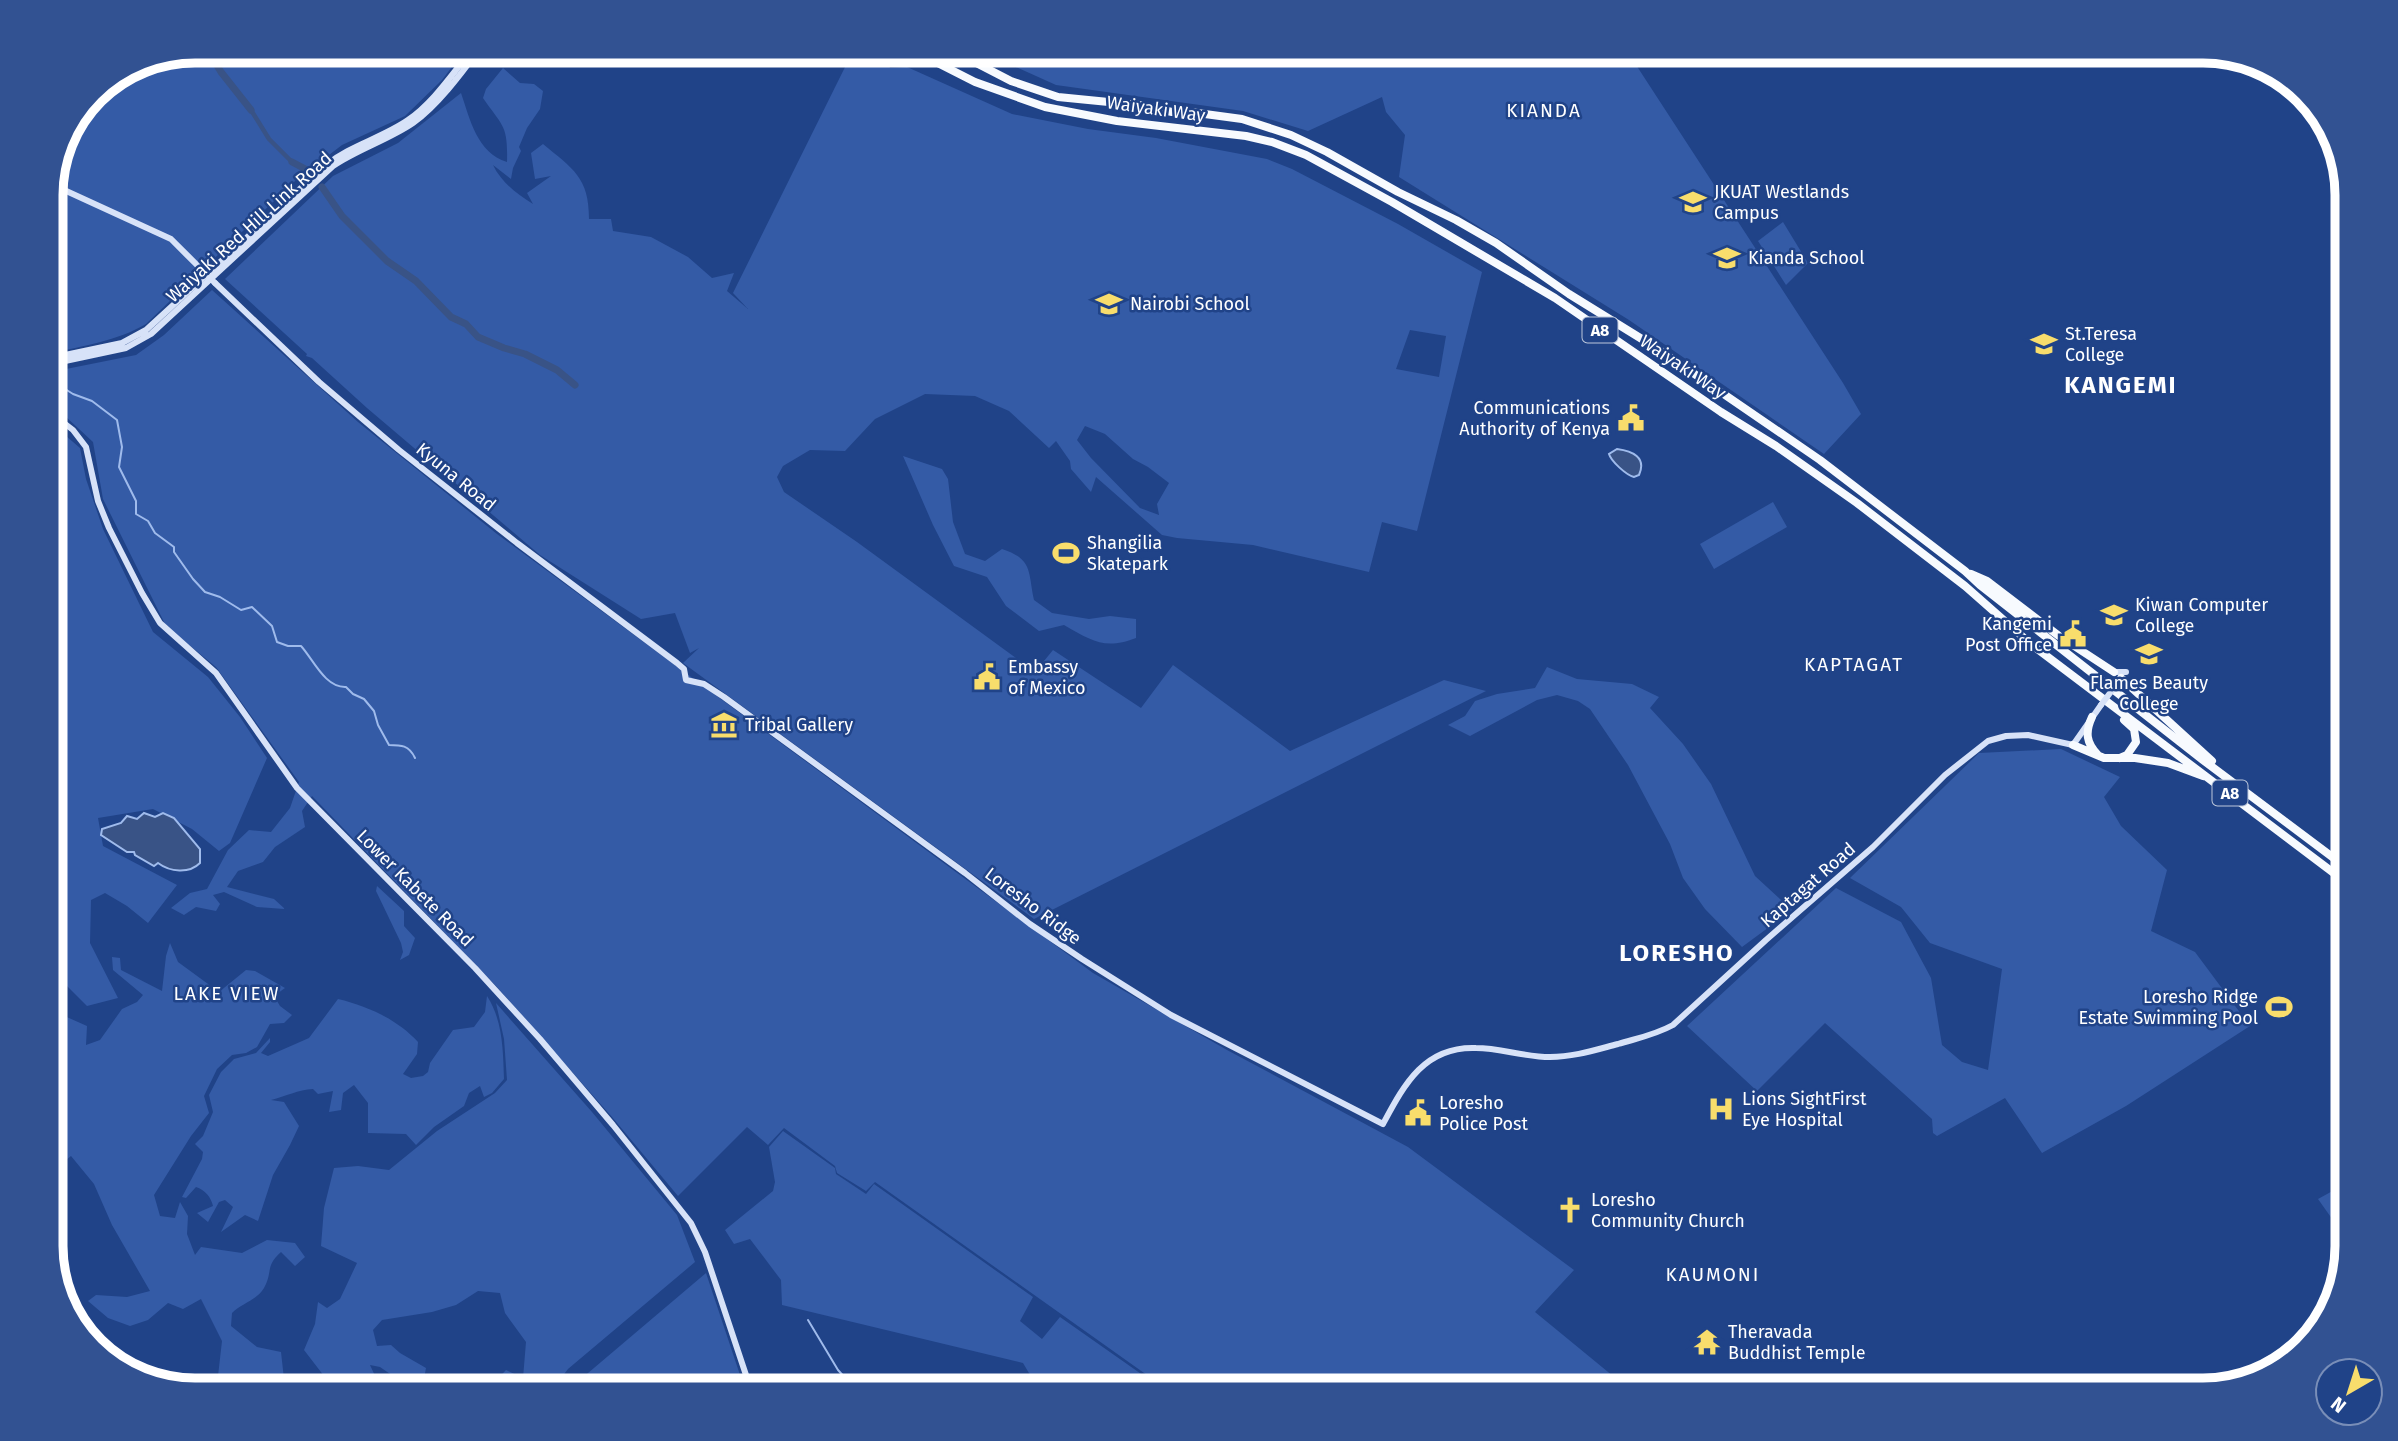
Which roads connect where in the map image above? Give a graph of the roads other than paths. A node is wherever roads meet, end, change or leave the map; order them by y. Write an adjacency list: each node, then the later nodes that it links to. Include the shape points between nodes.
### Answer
1 (461, 63): 10 (main road, Waiyaki Red Hill Link Road, via 408,120 326,164 146,330 122,343)
2 (468, 63): 11 (main road, Waiyaki Red Hill Link Road, via 415,122 333,166 151,334 126,348)
3 (938, 63): 7 (highway, Waiyaki Way / A8, via 1045,107 1117,121 1246,136 1306,155)
4 (976, 63): 6 (highway, Waiyaki Way / A8, via 1058,97 1231,118 1292,135 1456,219)
5 (63, 189): 17 (main road, Kyuna Road, bridge, via 172,239 319,382 517,543 671,657 684,669)
6 (1565, 291): 7 (highway); 8 (highway, Waiyaki Way / A8)
7 (1559, 301): 9 (highway, Waiyaki Way / A8)
8 (1614, 321): 9 (highway, via 1615,328); 13 (highway, Waiyaki Way / A8, via 1820,460)
9 (1607, 335): 15 (highway, Waiyaki Way / A8, via 1857,503 1965,586)
10 (63, 357)
11 (63, 360)
12 (63, 422): 32 (main road, Lower Kabete Road, via 86,447 109,528 160,623 216,673 297,788 540,1039 691,1223)
13 (1965, 571): 14 (highway, Waiyaki Way / A8); 16 (highway, Waiyaki Way / A8, via 1987,581)
14 (2045, 635): 15 (highway); 20 (highway, Waiyaki Way / A8)
15 (2032, 645): 18 (highway, Waiyaki Way / A8)
16 (2120, 676): 19 (main road, bridge); 26 (highway, Waiyaki Way / A8)
17 (686, 680): 31 (main road, Loresho Ridge, via 704,684 727,699 1082,959 1171,1015)
18 (2110, 706): 21 (highway, Waiyaki Way / A8); 24 (highway, via 2136,736 2132,750)
19 (2096, 711): 22 (main road); 23 (highway, via 2088,726 2088,740)
20 (2149, 717): 21 (highway); 26 (highway, Waiyaki Way / A8)
21 (2136, 723): 25 (highway, Waiyaki Way / A8)
22 (2073, 745): 23 (highway); 31 (main road, Kaptagat Road, via 2028,735 1988,741 1945,775 1873,847 1703,999 1657,1034 1568,1056 1477,1048 1452,1051 1427,1062 1410,1077)
23 (2104, 758): 24 (highway)
24 (2117, 759): 25 (highway, via 2168,763)
25 (2221, 786): 28 (highway, Waiyaki Way / A8)
26 (2243, 789): 27 (highway, Waiyaki Way / A8)
27 (2293, 827): 28 (highway); 29 (highway, Waiyaki Way / A8)
28 (2286, 836): 30 (highway, Waiyaki Way / A8)
29 (2335, 859)
30 (2335, 874)
31 (1383, 1124)
32 (747, 1378)

